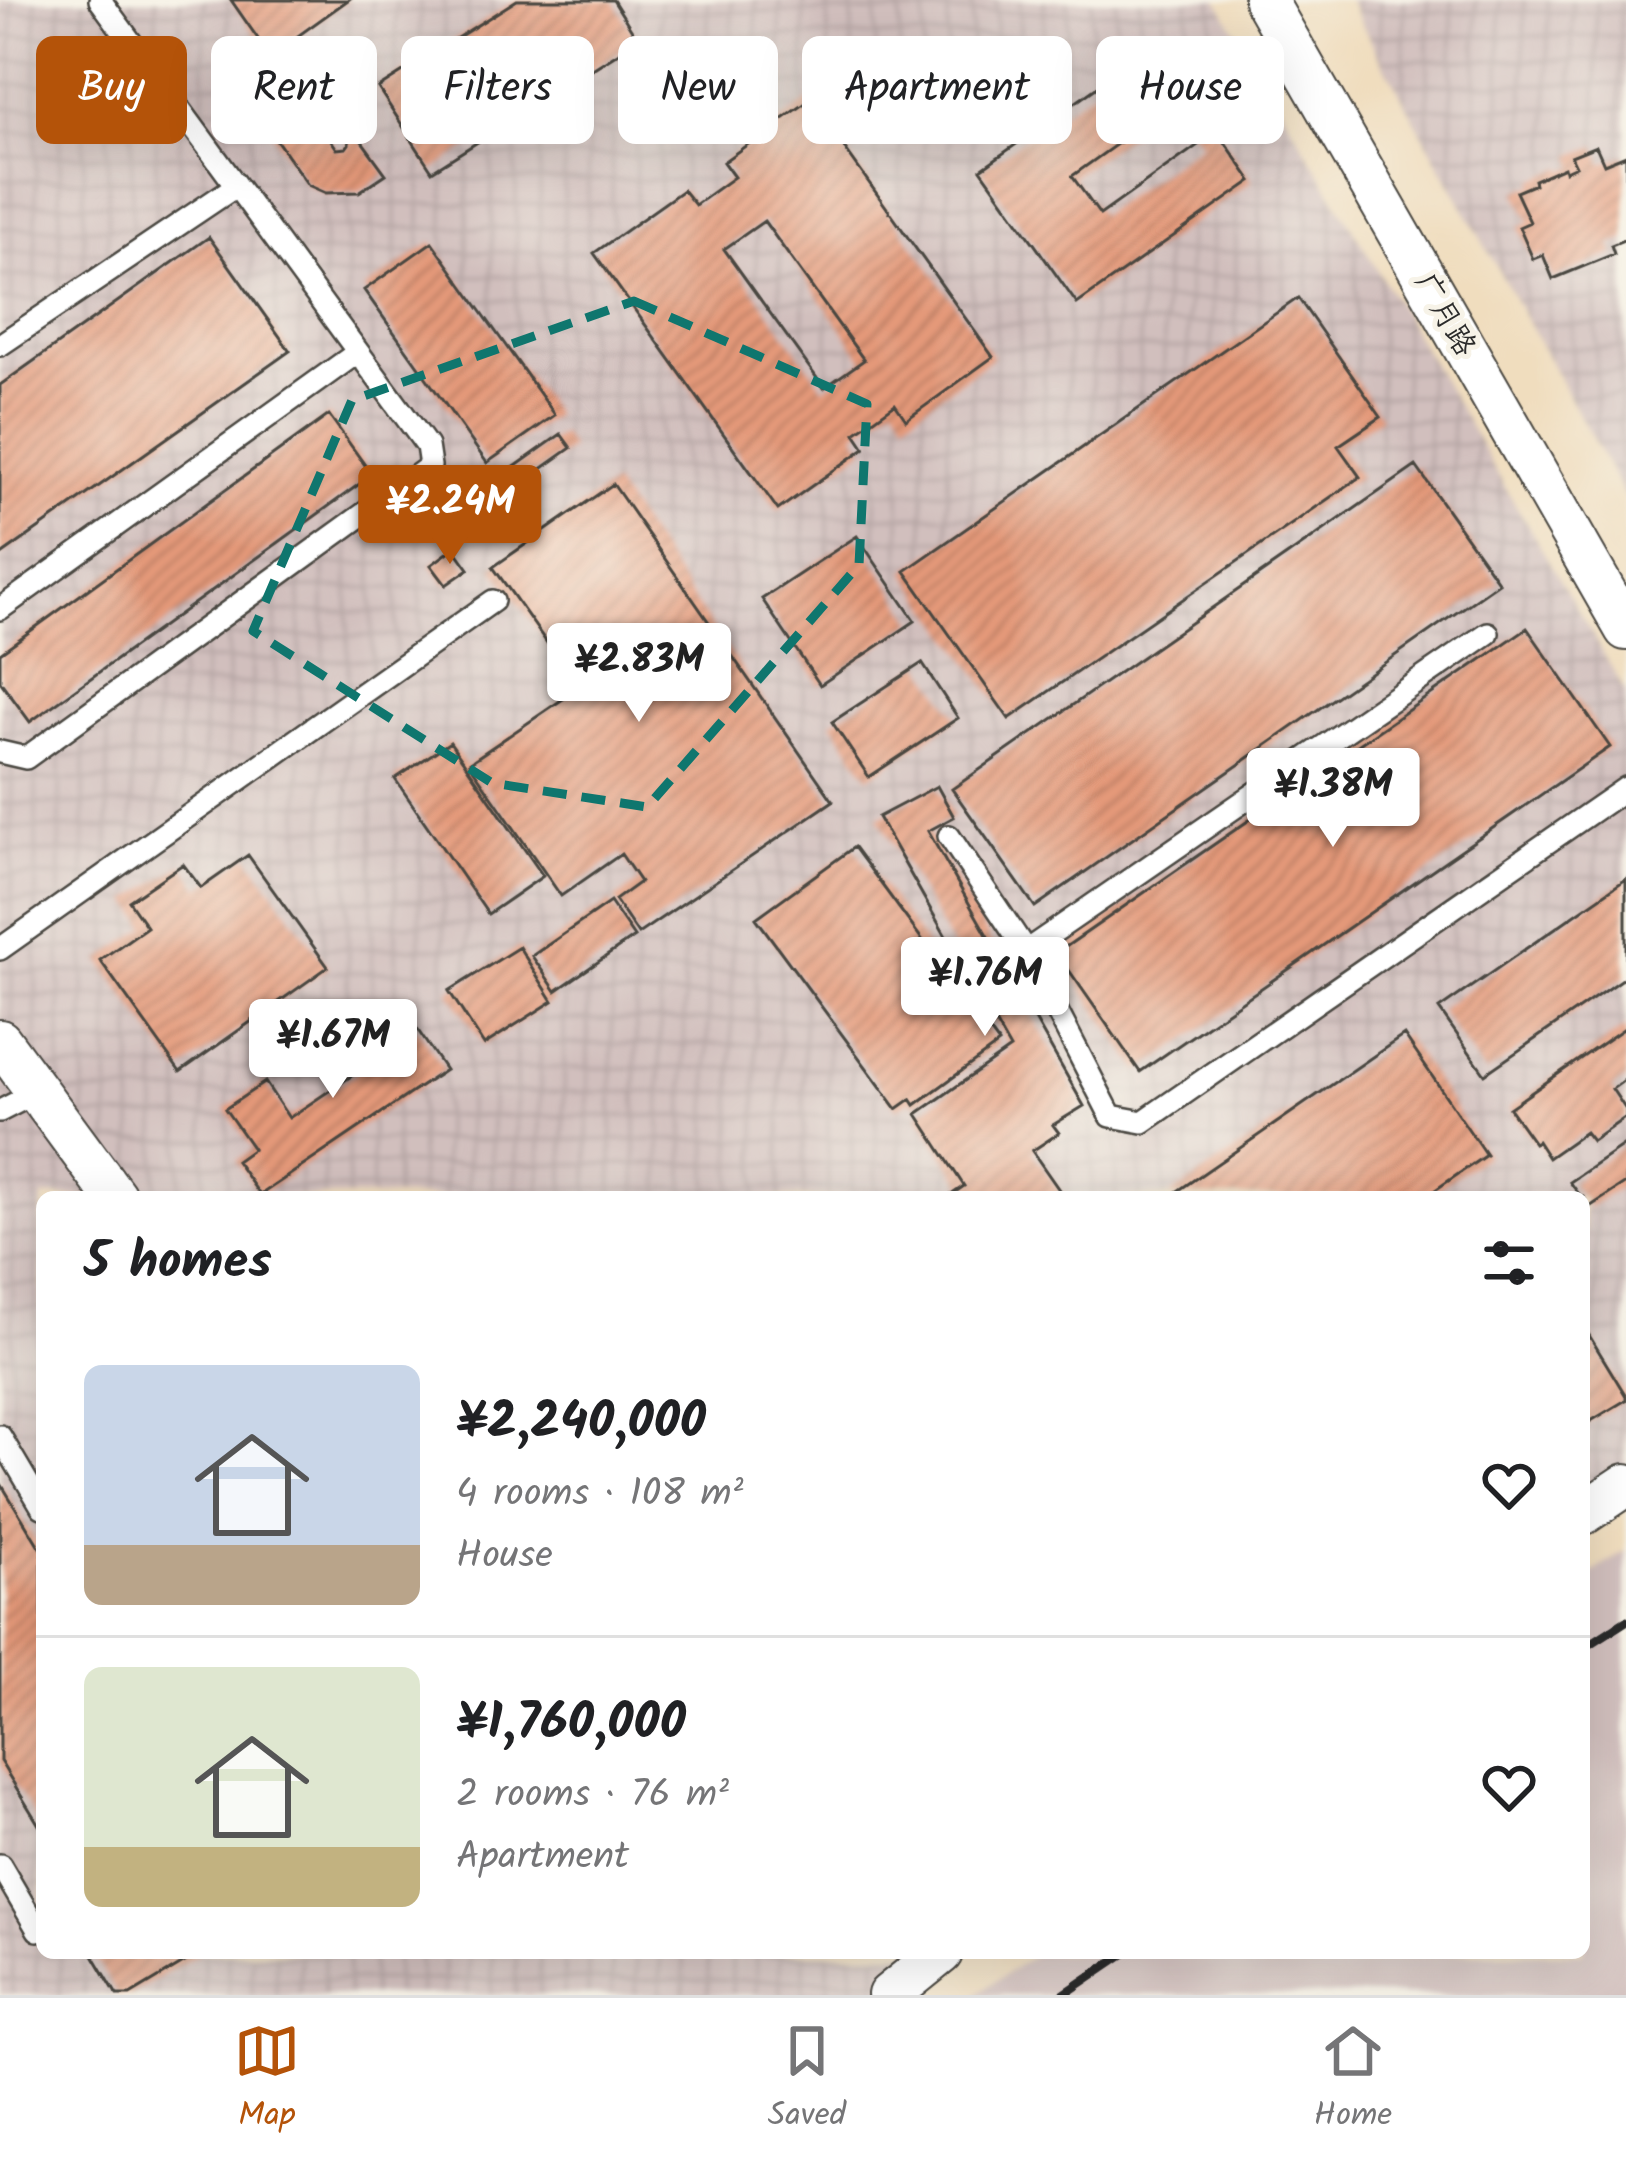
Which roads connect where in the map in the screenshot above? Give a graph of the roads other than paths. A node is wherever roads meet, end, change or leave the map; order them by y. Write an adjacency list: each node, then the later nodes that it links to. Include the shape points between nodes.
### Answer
1 (100, 0): 3 (lane)
2 (1265, 0): 8 (street, 广月路)
3 (236, 186): 4 (lane); 5 (lane)
4 (0, 345)
5 (358, 352): 7 (lane); 10 (lane, via 427,446 430,466 26,758)
6 (493, 601): 13 (lane)
7 (0, 609)
8 (1626, 629)
9 (1488, 633): 14 (lane)
10 (0, 752)
11 (1626, 788): 14 (lane, via 1143,1122 1111,1117)
12 (949, 836): 14 (lane)
13 (0, 949)
14 (1026, 950)
15 (0, 1041): 16 (street)
16 (19, 1102): 17 (street)
17 (109, 1191)
18 (0, 1436): 20 (lane)
19 (1626, 1485): 21 (street)
20 (36, 1497)
21 (1590, 1509)
22 (0, 1865): 23 (lane)
23 (36, 1927)
24 (934, 1959): 25 (street)
25 (889, 1995)

